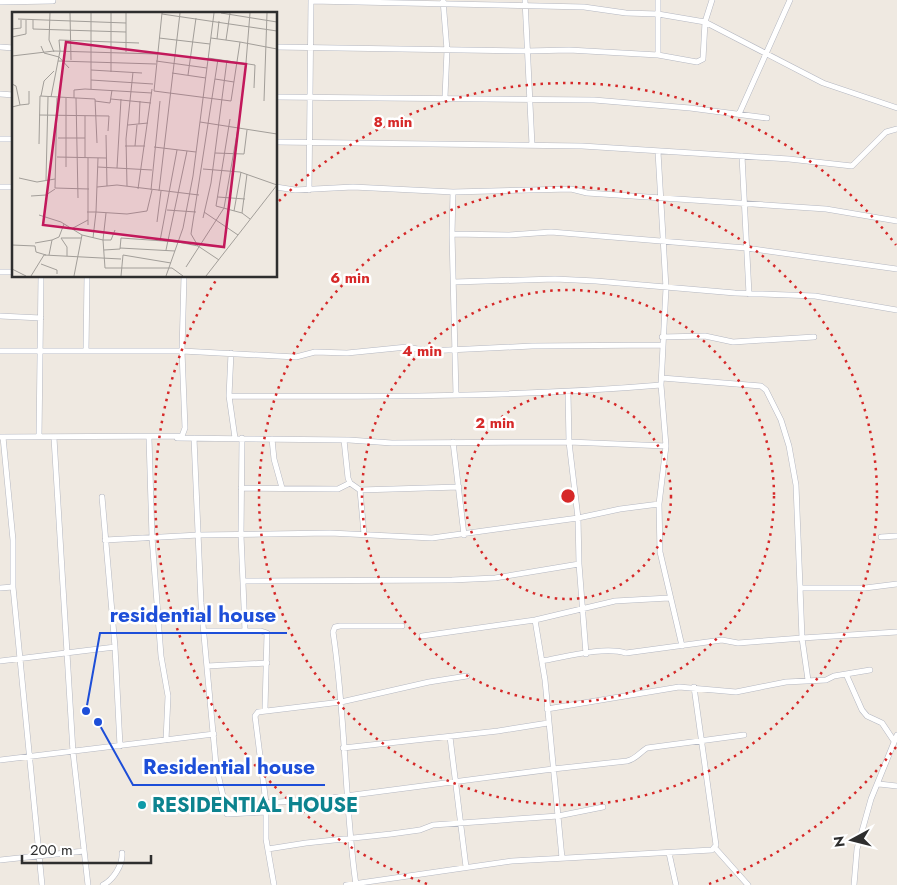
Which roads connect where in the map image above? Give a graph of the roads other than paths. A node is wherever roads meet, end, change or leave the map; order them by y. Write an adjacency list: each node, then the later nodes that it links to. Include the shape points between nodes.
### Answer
1 (658, 0): 9 (street)
2 (712, 0): 10 (street)
3 (790, 0): 15 (street)
4 (53, 1): 7 (street)
5 (311, 1): 6 (street); 12 (street)
6 (443, 1): 8 (street); 13 (street)
7 (0, 2)
8 (525, 2): 9 (street); 14 (street)
9 (658, 14): 10 (street); 16 (street)
10 (705, 22): 15 (street); 16 (street, via 703,59)
11 (278, 47): 12 (street)
12 (310, 47): 13 (street); 18 (street)
13 (447, 50): 14 (street); 19 (street)
14 (527, 52): 16 (street, via 569,50); 20 (street)
15 (768, 53): 21 (street, via 823,83); 22 (street)
16 (658, 55)
17 (278, 97): 18 (street)
18 (310, 97): 19 (street); 26 (street)
19 (446, 97): 20 (street)
20 (529, 100): 22 (street, via 594,100); 27 (street)
21 (897, 108)
22 (739, 114): 23 (street)
23 (767, 118)
24 (897, 129): 29 (street, via 886,132 852,166)
25 (278, 142): 26 (street)
26 (309, 142): 27 (street); 31 (street)
27 (532, 145): 28 (street)
28 (658, 152): 29 (street); 33 (street)
29 (742, 156): 34 (street)
30 (278, 187): 31 (street)
31 (309, 190): 32 (street, via 353,187)
32 (453, 192): 33 (street, via 571,189); 36 (street)
33 (660, 199): 34 (street); 37 (street)
34 (743, 203): 35 (street, via 826,209); 38 (street)
35 (897, 221)
36 (452, 234): 37 (street, via 551,232); 43 (street)
37 (662, 242): 38 (street); 44 (street)
38 (746, 248): 39 (street); 45 (street)
39 (897, 269)
40 (41, 278): 48 (street)
41 (87, 278): 55 (street)
42 (184, 278): 56 (street)
43 (454, 282): 44 (street, via 554,279); 52 (street)
44 (666, 288): 45 (street); 49 (street)
45 (749, 294): 46 (street, via 815,296)
46 (897, 310)
47 (0, 316): 48 (street)
48 (41, 318): 54 (street)
49 (662, 337): 50 (street, via 705,336 733,342); 51 (street)
50 (814, 337)
51 (662, 345): 52 (street); 58 (street)
52 (455, 349): 57 (street, via 428,351 407,347 347,353 316,352 296,358); 61 (street)
53 (0, 351): 54 (street)
54 (41, 351): 55 (street); 64 (street)
55 (86, 351): 56 (street)
56 (182, 351): 57 (street); 67 (street, via 185,428 182,436)
57 (231, 354): 62 (street)
58 (662, 378): 59 (street); 96 (street, via 761,386 766,390 781,420 796,485)
59 (662, 385): 60 (street); 74 (street)
60 (568, 393): 61 (street); 73 (street)
61 (456, 395): 62 (street)
62 (229, 396): 69 (street)
63 (2, 437): 64 (street); 94 (street, via 13,540)
64 (39, 437): 65 (street)
65 (54, 438): 66 (street); 108 (street)
66 (149, 438): 67 (street); 88 (street)
67 (177, 438): 68 (street)
68 (194, 438): 69 (street); 84 (street)
69 (238, 438): 70 (street); 77 (street)
70 (272, 439): 71 (street); 78 (street)
71 (344, 440): 72 (street); 75 (street)
72 (453, 442): 73 (street); 76 (street)
73 (569, 442): 74 (street); 82 (street)
74 (666, 446): 81 (street)
75 (350, 483): 78 (street, via 338,489); 79 (street)
76 (458, 487): 79 (street); 86 (street)
77 (241, 488): 78 (street); 85 (street)
78 (282, 488)
79 (360, 490): 83 (street)
80 (102, 497): 90 (street)
81 (659, 504): 82 (street); 97 (street, via 660,552)
82 (578, 518): 86 (street); 91 (street)
83 (364, 534): 85 (street); 86 (street, via 432,538)
84 (199, 535): 85 (street); 88 (street); 101 (street)
85 (241, 535): 92 (street)
86 (464, 535)
87 (897, 536): 89 (street)
88 (152, 537): 90 (street); 128 (street, via 161,656 168,696)
89 (881, 537)
90 (105, 540): 107 (street)
91 (579, 564): 92 (street, via 495,578 460,580); 98 (street)
92 (243, 581): 102 (street)
93 (897, 584): 96 (street, via 865,588)
94 (13, 587): 95 (street); 110 (street)
95 (0, 588)
96 (800, 588): 105 (street)
97 (669, 598): 98 (street, via 615,601); 106 (street)
98 (582, 611): 99 (street); 109 (street)
99 (535, 620): 104 (street); 112 (street)
100 (402, 626): 120 (street, via 335,627)
101 (204, 631): 102 (street); 114 (street)
102 (245, 631): 113 (street, via 267,633)
103 (897, 632): 105 (street)
104 (422, 636)
105 (802, 638): 106 (street, via 738,643 722,640); 118 (street)
106 (682, 646): 109 (street, via 626,654 618,651)
107 (115, 647): 108 (street); 131 (street)
108 (66, 652): 110 (street); 133 (street)
109 (586, 654): 112 (street)
110 (19, 658): 111 (street); 134 (street)
111 (0, 661)
112 (542, 661): 122 (street)
113 (267, 663): 114 (street); 121 (street)
114 (207, 666): 124 (street)
115 (870, 670): 116 (street)
116 (846, 674): 118 (street, via 826,680); 130 (street, via 862,710 882,723)
117 (467, 676): 120 (street)
118 (808, 680): 119 (street, via 736,692)
119 (694, 687): 122 (street); 129 (street)
120 (341, 702): 121 (street); 132 (street)
121 (265, 709): 141 (street, via 255,716)
122 (547, 709): 123 (street)
123 (548, 723): 127 (street); 136 (street)
124 (214, 734): 128 (street); 143 (street, via 225,812)
125 (744, 734): 129 (street)
126 (897, 735): 130 (street)
127 (450, 736): 132 (street); 137 (street)
128 (166, 740): 131 (street)
129 (700, 740): 136 (street, via 647,748 627,762); 147 (street)
130 (894, 741): 138 (street)
131 (120, 746): 133 (street)
132 (343, 748): 140 (street)
133 (73, 752): 134 (street); 149 (street)
134 (29, 757): 135 (street); 152 (street)
135 (0, 760)
136 (553, 769): 137 (street); 144 (street)
137 (454, 782): 140 (street); 145 (street)
138 (879, 784): 139 (street); 164 (street, via 871,799 857,849)
139 (897, 786)
140 (347, 796): 141 (street); 146 (street)
141 (266, 803): 143 (street)
142 (603, 807): 144 (street)
143 (264, 812): 148 (street)
144 (558, 816): 145 (street); 153 (street)
145 (460, 823): 146 (street); 155 (street)
146 (350, 839): 148 (street); 162 (street)
147 (715, 848): 151 (street); 163 (street)
148 (268, 849): 160 (street)
149 (84, 851): 152 (street); 156 (street)
150 (122, 853): 159 (street, via 112,880)
151 (670, 853): 153 (street); 157 (street)
152 (39, 856): 154 (street); 158 (street)
153 (562, 858): 155 (street)
154 (0, 860)
155 (466, 867): 162 (street)
156 (88, 884)
157 (674, 884)
158 (42, 885)
159 (103, 885)
160 (274, 885)
161 (346, 885): 162 (street)
162 (356, 885)
163 (748, 885)
164 (854, 885)

